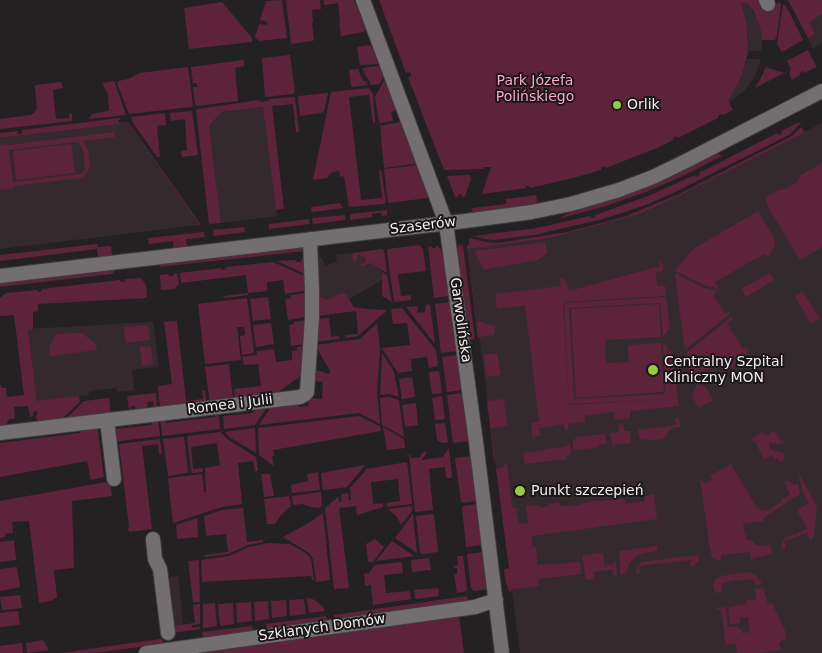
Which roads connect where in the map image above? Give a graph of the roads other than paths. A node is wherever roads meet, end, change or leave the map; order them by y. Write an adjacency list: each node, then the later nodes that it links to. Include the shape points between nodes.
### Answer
1 (363, 0): 3 (street, Garwolińska)
2 (822, 91): 3 (street, Szaserów, via 684,162 619,190 532,212)
3 (446, 223): 4 (street, Szaserów); 10 (street, Garwolińska)
4 (310, 239): 5 (street, Szaserów); 6 (street, Romea i Julii, via 312,318 307,392 304,395)
5 (0, 276)
6 (107, 420): 7 (street, Romea i Julii); 8 (street)
7 (0, 433)
8 (114, 479)
9 (152, 538): 11 (street, via 160,570)
10 (496, 600): 12 (street, Szklanych Domów, via 474,607); 13 (street, Garwolińska)
11 (168, 634)
12 (146, 653)
13 (502, 653)

